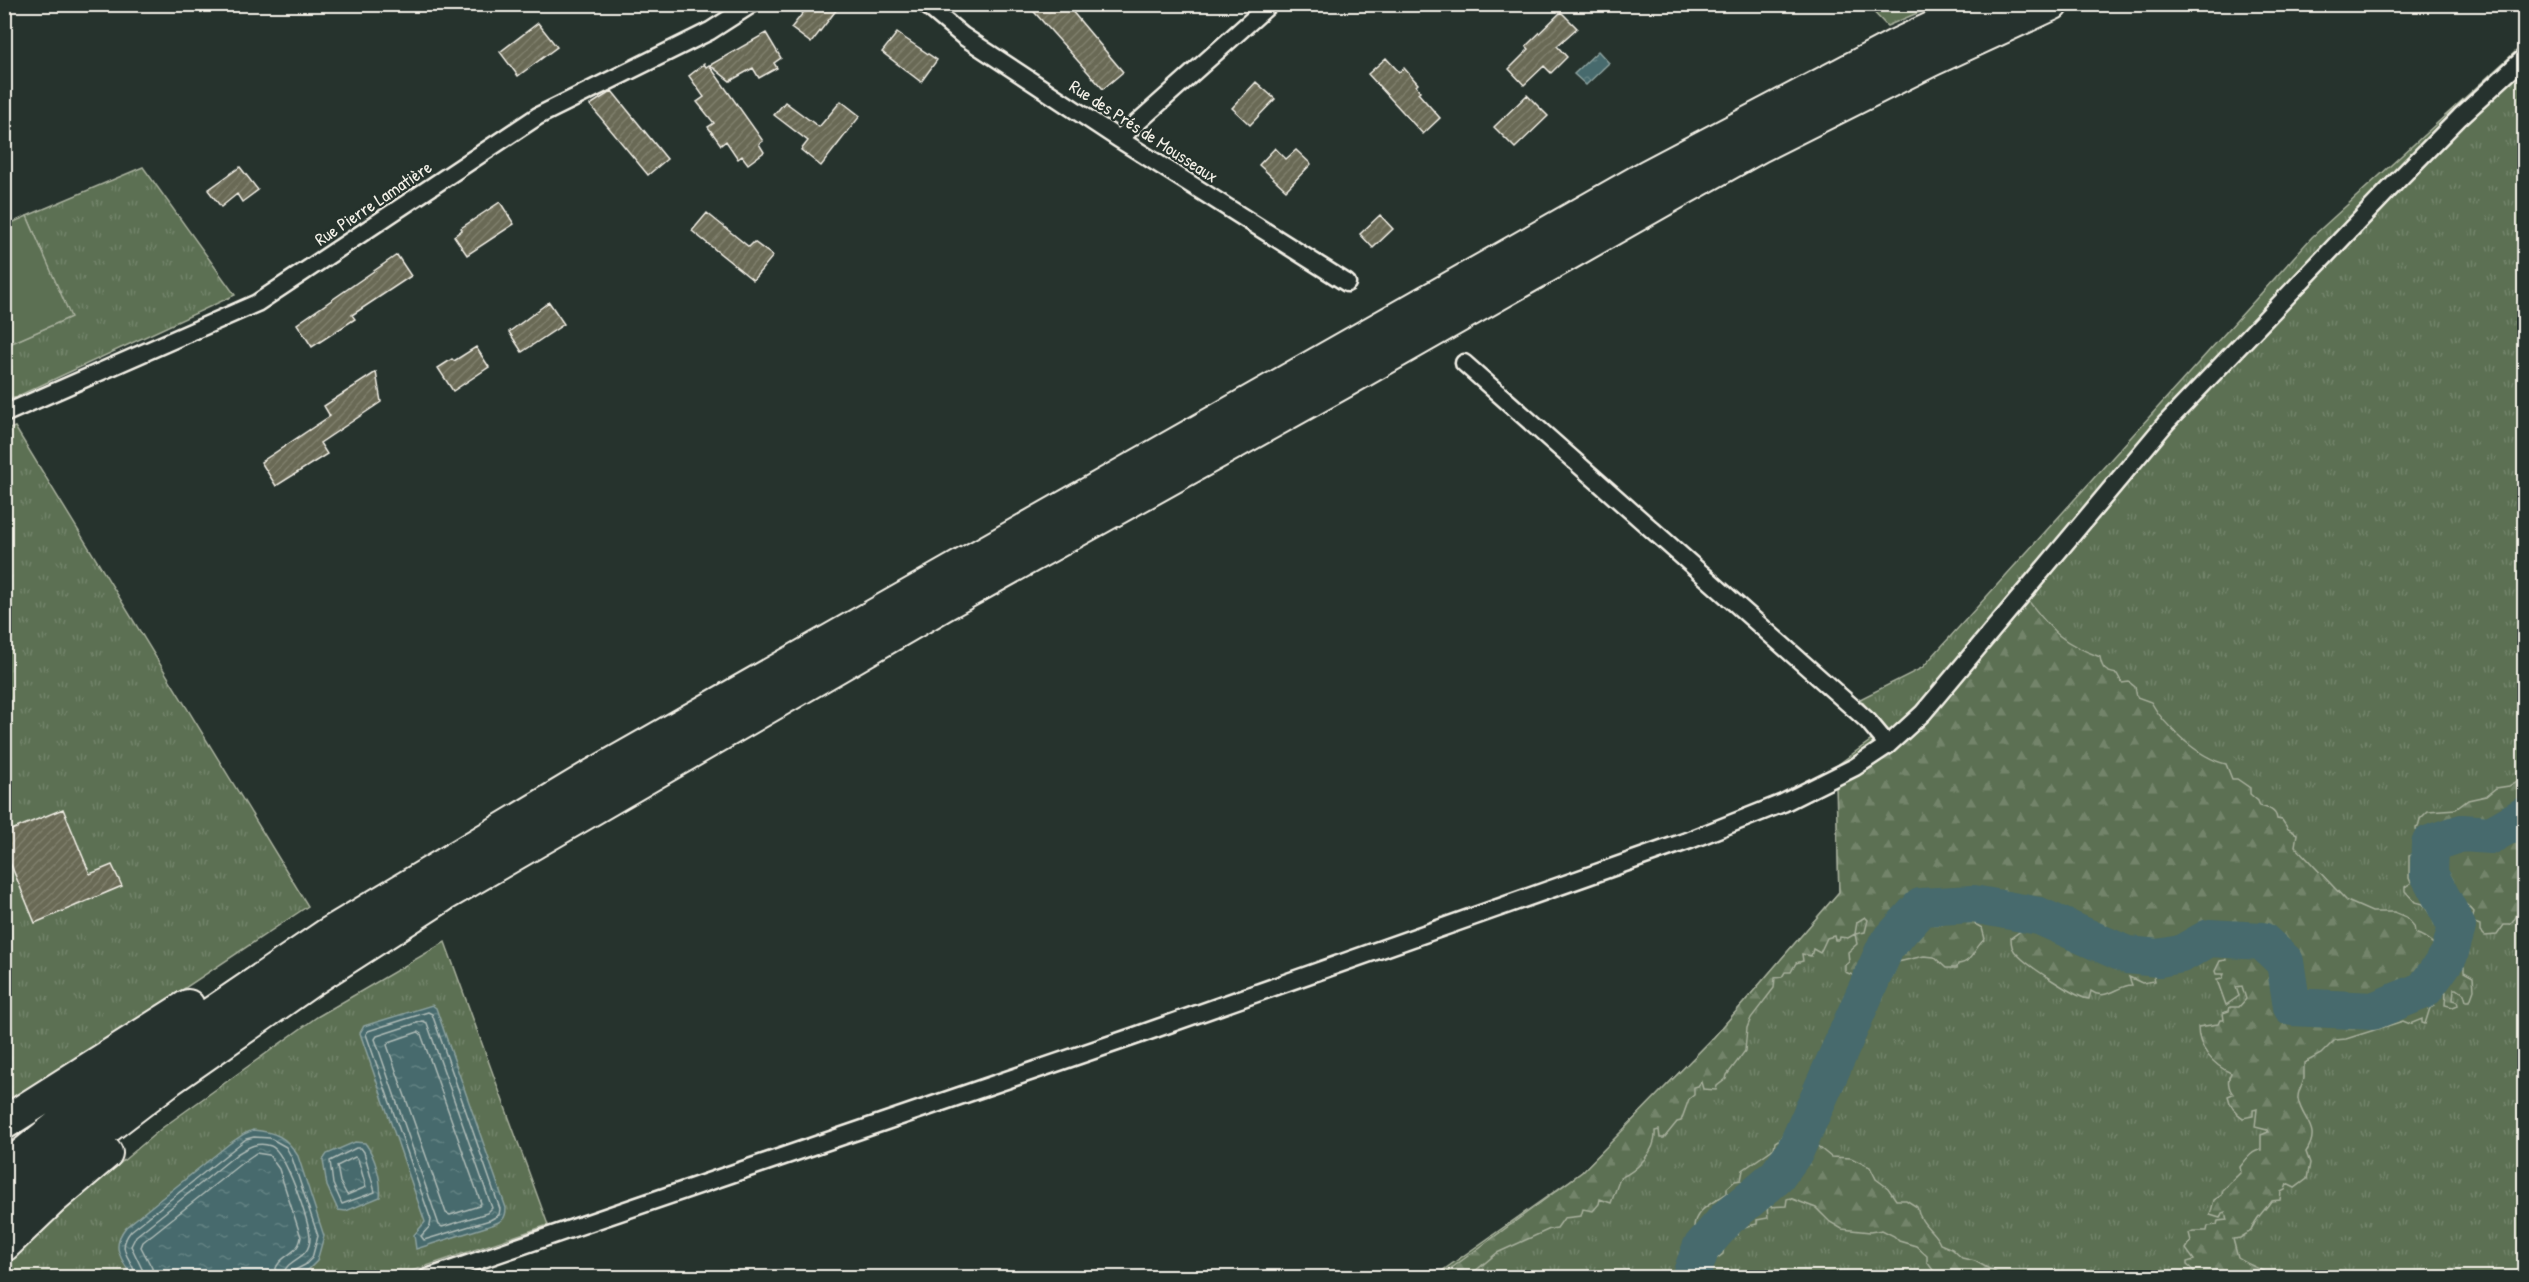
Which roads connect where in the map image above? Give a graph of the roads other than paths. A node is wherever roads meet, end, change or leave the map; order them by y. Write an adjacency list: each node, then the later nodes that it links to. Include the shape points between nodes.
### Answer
1 (752, 4): 10 (street, Rue Pierre Lamatière, via 710,31 538,116 257,303)
2 (925, 4): 7 (street, Rue des Prés de Mousseaux, via 963,36)
3 (1270, 4): 7 (street)
4 (1984, 4): 12 (highway, via 1897,45 1648,176)
5 (2052, 4): 13 (highway, via 1758,147 1591,239 897,632 442,896)
6 (2524, 58): 11 (street, via 2444,132 2166,423 1941,693)
7 (1119, 139): 8 (street, Rue des Prés de Mousseaux)
8 (1347, 283)
9 (1464, 363): 11 (street, via 1868,722)
10 (4, 414)
11 (1888, 745): 18 (street, via 1855,767 1783,803 1690,840 1124,1040)
12 (481, 842): 14 (highway, via 390,881 297,934); 15 (highway, via 327,935 177,1037)
13 (313, 980): 16 (highway, via 170,1079); 17 (highway, via 289,1016 177,1096 91,1165)
14 (4, 1124)
15 (4, 1170)
16 (4, 1206)
17 (4, 1245)
18 (427, 1278)

